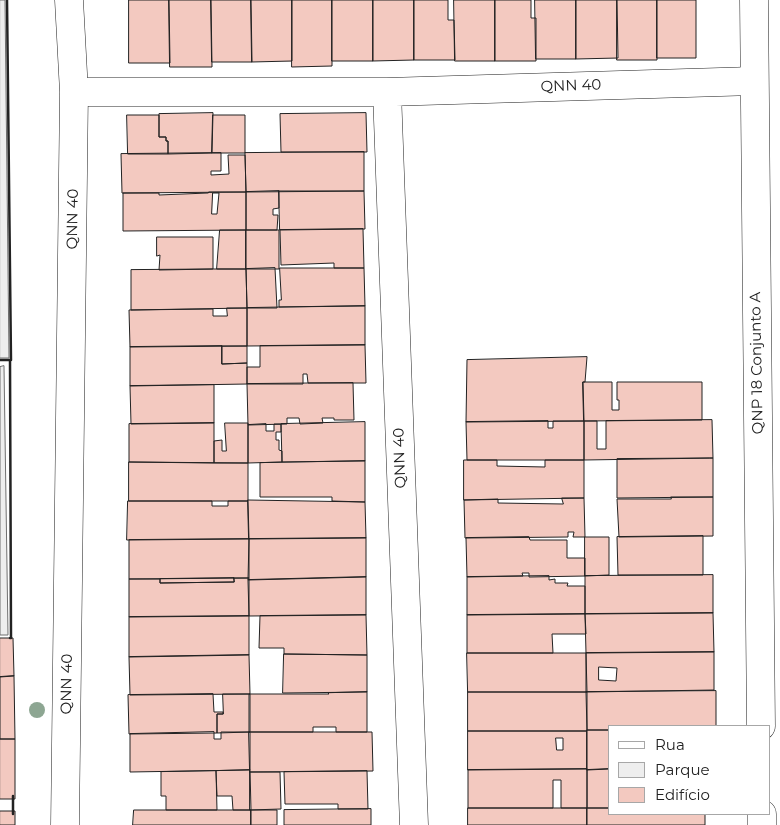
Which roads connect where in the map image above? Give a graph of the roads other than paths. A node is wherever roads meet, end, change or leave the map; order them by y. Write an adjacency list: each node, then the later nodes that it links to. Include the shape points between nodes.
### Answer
1 (69, 0): 4 (street, QNN 40)
2 (754, 0): 3 (street, QNP 18 Conjunto A)
3 (754, 81): 5 (street, QNN 40); 6 (street, QNP 18 Conjunto A)
4 (74, 92): 5 (street, QNN 40); 7 (street, QNN 40)
5 (387, 92): 8 (street, QNN 40)
6 (761, 725)
7 (65, 825)
8 (414, 825)

